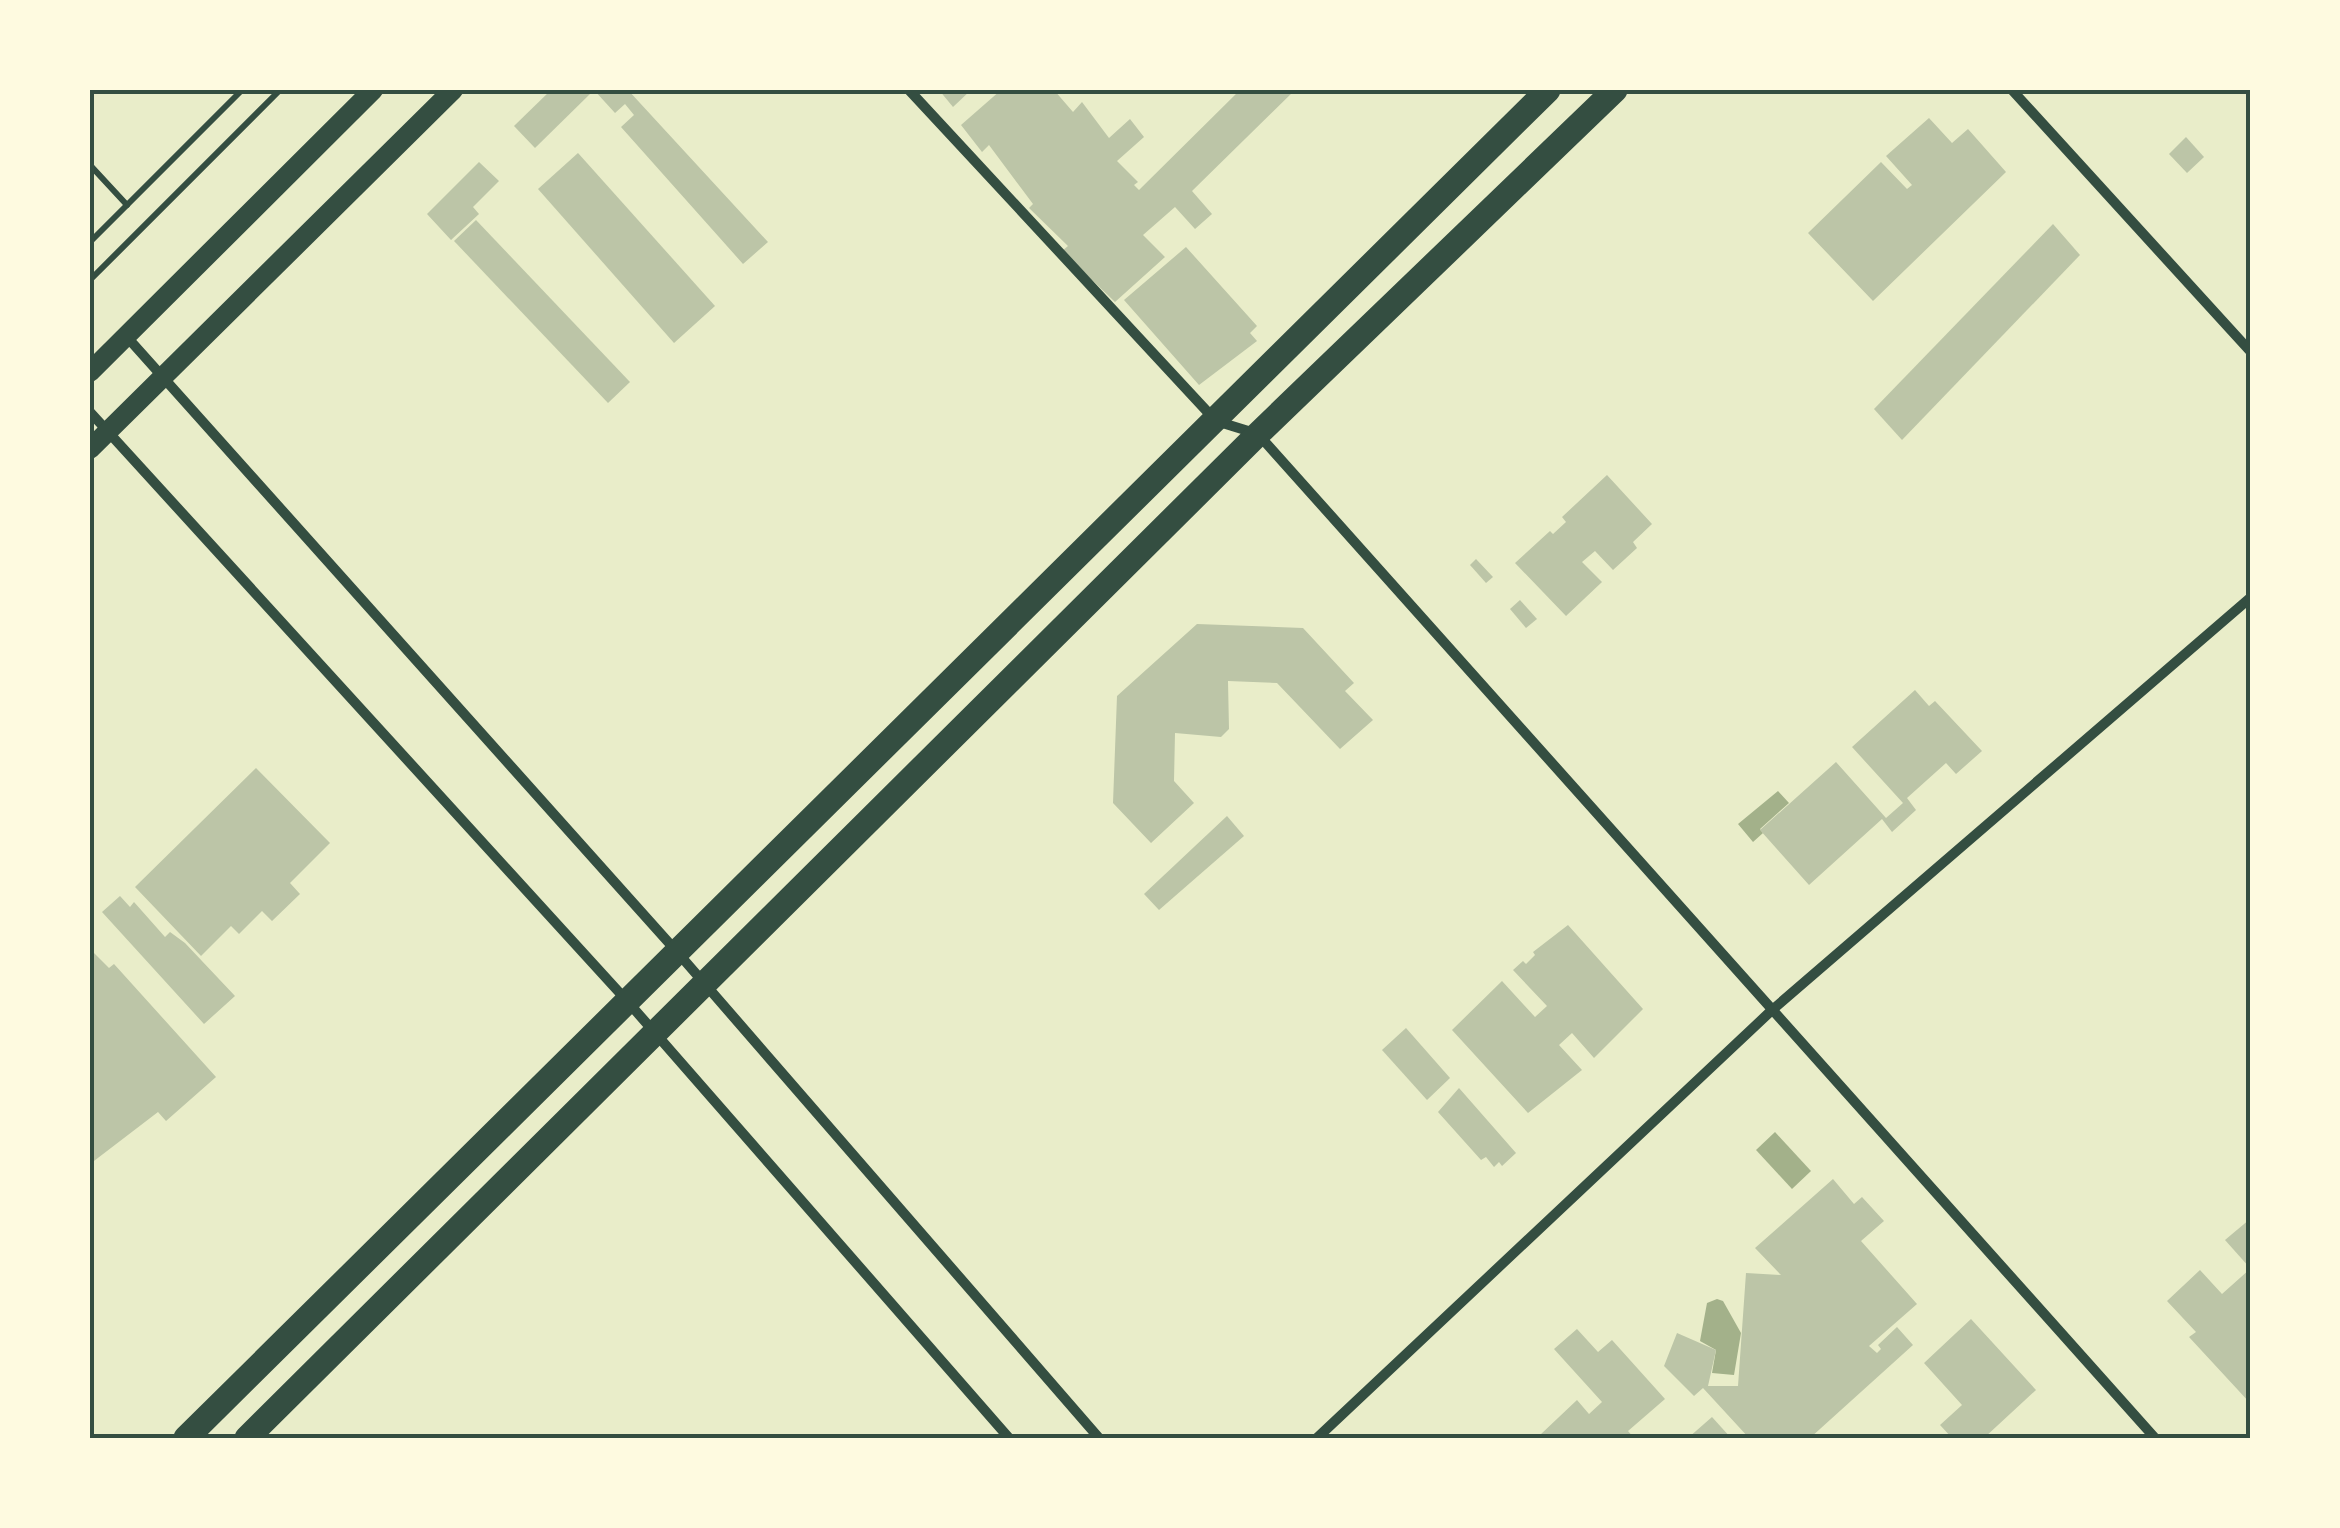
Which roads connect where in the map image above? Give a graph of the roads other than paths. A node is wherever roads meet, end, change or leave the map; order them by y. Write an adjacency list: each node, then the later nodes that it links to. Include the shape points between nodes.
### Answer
1 (373, 90): 7 (main road)
2 (453, 90): 10 (main road)
3 (909, 90): 12 (street)
4 (1548, 90): 12 (main road)
5 (1615, 90): 14 (main road)
6 (2012, 90): 8 (street)
7 (126, 336): 9 (main road); 10 (street)
8 (2250, 351)
9 (90, 372)
10 (165, 378): 13 (main road); 17 (street)
11 (90, 412): 13 (street)
12 (1216, 421): 14 (street); 17 (main road)
13 (108, 432): 15 (main road); 19 (street)
14 (1258, 434): 18 (main road); 20 (street)
15 (90, 449)
16 (2250, 598): 20 (street)
17 (678, 954): 18 (street); 19 (main road)
18 (705, 986): 21 (main road); 25 (street)
19 (628, 1002): 21 (street); 22 (main road)
20 (1771, 1012): 26 (street); 27 (street)
21 (655, 1033): 23 (main road); 24 (street)
22 (186, 1438)
23 (247, 1438)
24 (1009, 1438)
25 (1099, 1438)
26 (1317, 1438)
27 (2154, 1438)

